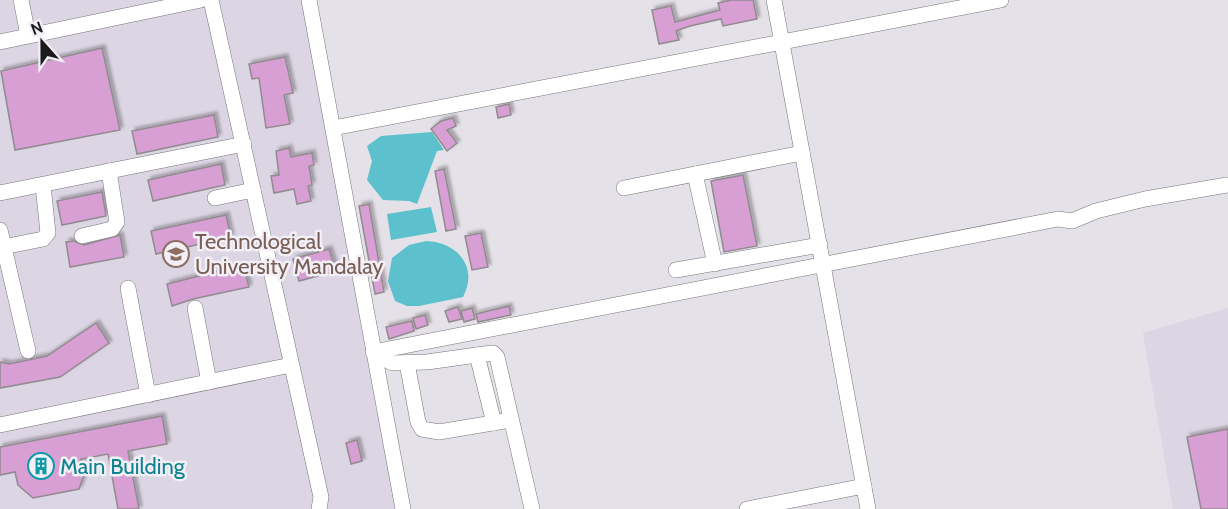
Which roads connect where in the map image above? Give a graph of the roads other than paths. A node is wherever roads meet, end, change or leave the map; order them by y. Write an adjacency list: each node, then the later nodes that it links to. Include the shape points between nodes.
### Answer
1 (21, 0): 7 (street)
2 (201, 0): 7 (street)
3 (211, 0): 11 (street)
4 (309, 0): 10 (street)
5 (774, 0): 9 (street)
6 (1001, 0): 9 (street)
7 (28, 35): 8 (street)
8 (0, 42)
9 (782, 42): 10 (street); 12 (street)
10 (333, 128): 31 (street)
11 (243, 144): 13 (street); 18 (street)
12 (802, 153): 14 (street); 23 (street)
13 (109, 171): 15 (street); 21 (street, via 117,222 112,229)
14 (695, 174): 17 (street); 24 (street)
15 (44, 185): 19 (street); 22 (street, via 48,233 43,239)
16 (1227, 185): 25 (street, via 1096,211 1072,221 1058,219)
17 (624, 188)
18 (253, 190): 20 (street); 35 (street)
19 (0, 193)
20 (215, 200)
21 (82, 236)
22 (1, 238): 30 (street)
23 (819, 245): 24 (street); 25 (street)
24 (715, 264): 26 (street)
25 (823, 264): 29 (street); 41 (street)
26 (676, 270)
27 (128, 288): 37 (street)
28 (195, 308): 36 (street)
29 (439, 339): 31 (street); 33 (street)
30 (28, 351)
31 (378, 351): 34 (street, via 387,360); 43 (street)
32 (477, 355): 33 (street); 38 (street, via 493,353 497,357); 39 (street)
33 (443, 360): 34 (street)
34 (407, 363): 39 (street, via 422,429 439,432)
35 (291, 365): 36 (street); 42 (street, via 321,497)
36 (209, 382): 37 (street)
37 (148, 395): 40 (street)
38 (511, 420): 39 (street); 44 (street)
39 (494, 423)
40 (0, 425)
41 (864, 486): 45 (street); 46 (street)
42 (319, 509)
43 (403, 509)
44 (531, 509)
45 (747, 509)
46 (868, 509)

